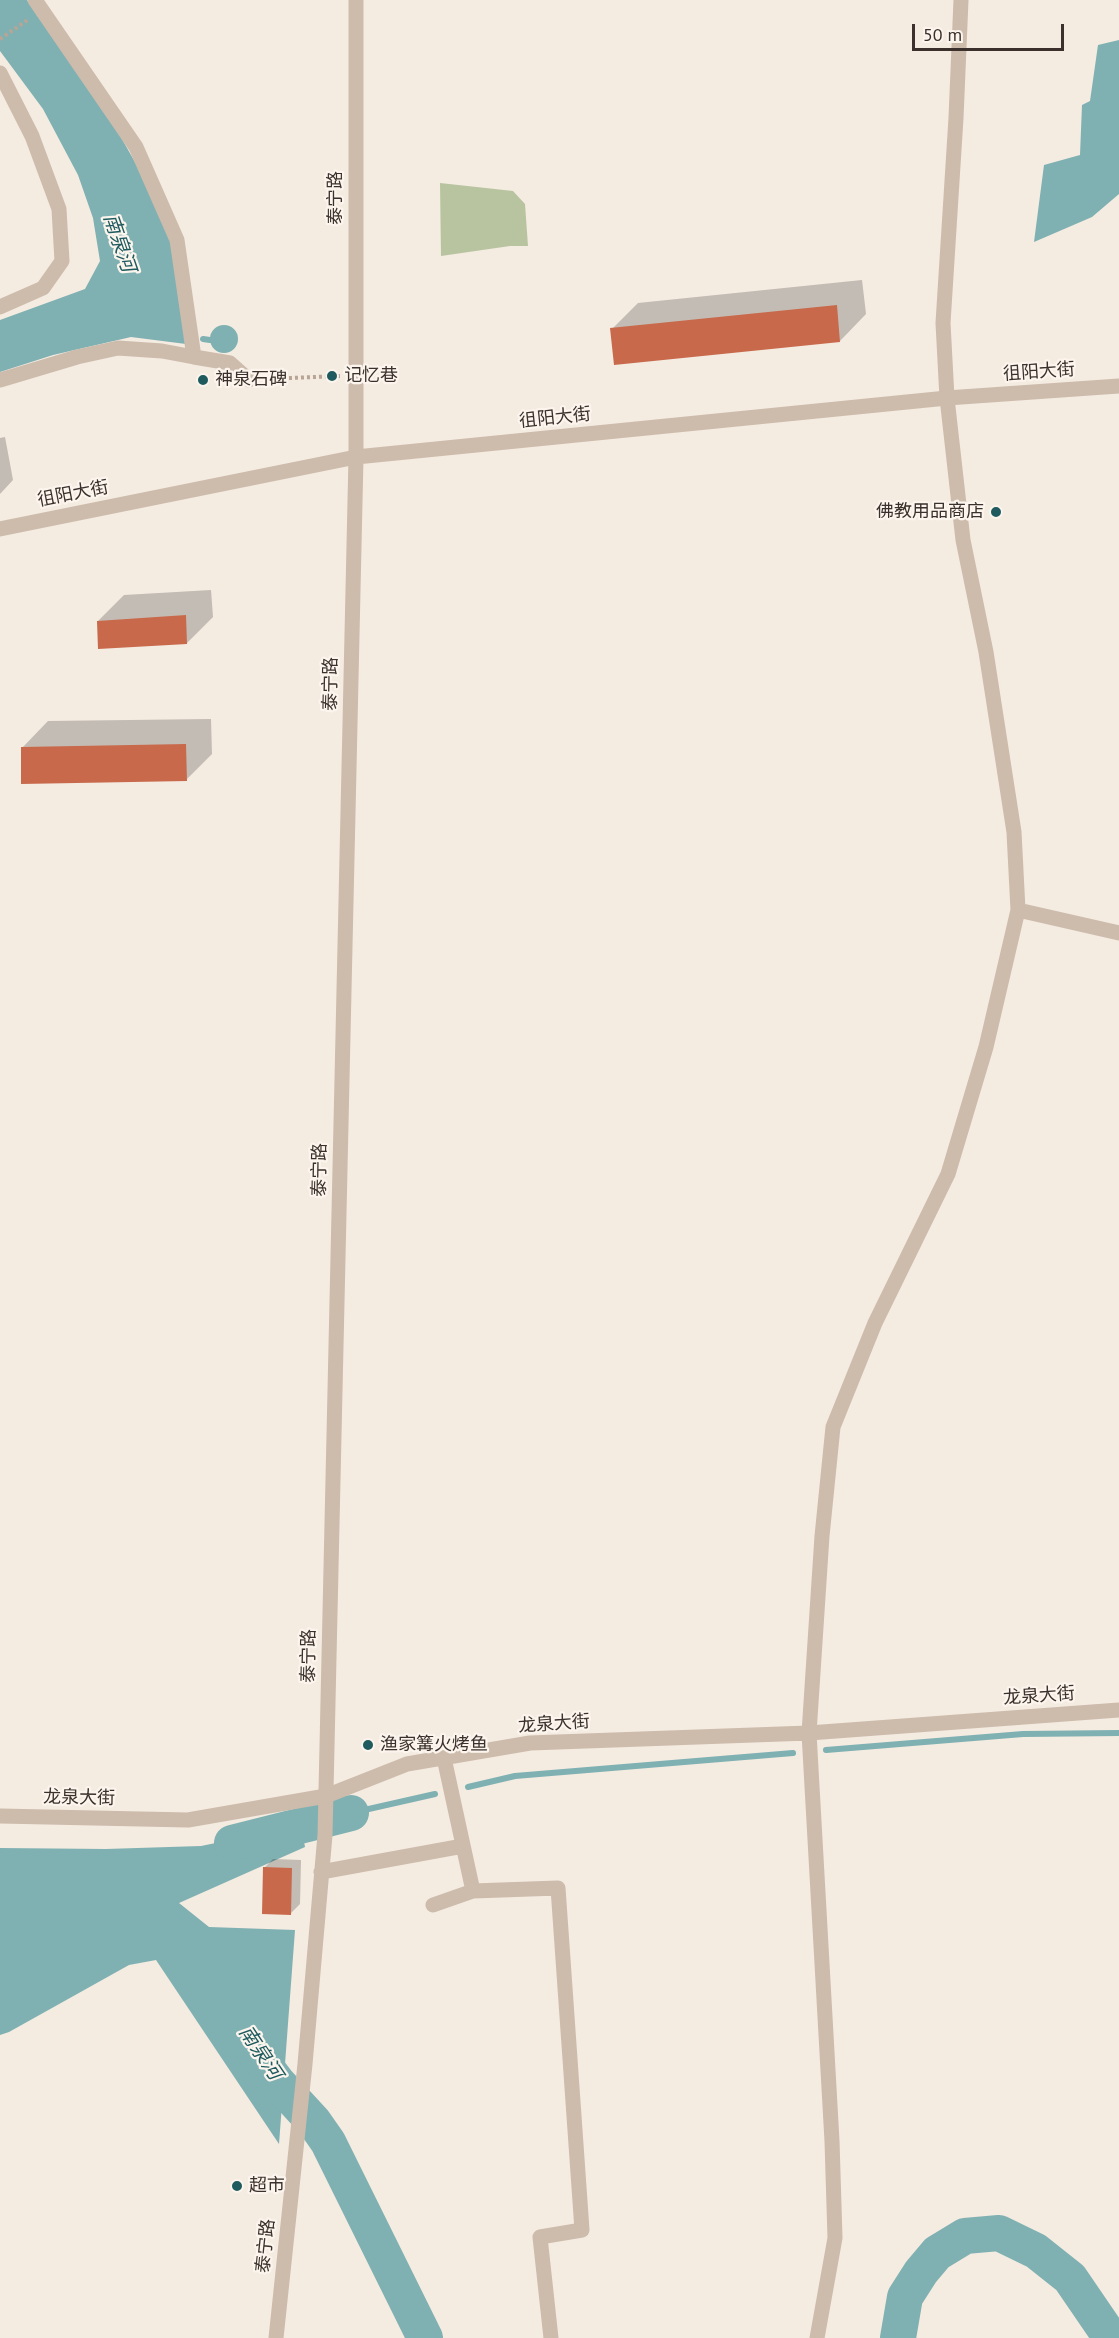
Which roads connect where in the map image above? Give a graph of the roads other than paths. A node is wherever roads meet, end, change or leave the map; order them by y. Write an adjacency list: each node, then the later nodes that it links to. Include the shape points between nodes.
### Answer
1 (356, 0): 11 (street, 泰宁路)
2 (961, 0): 10 (street, via 943,323)
3 (38, 5): 6 (street, via 136,147 177,240)
4 (0, 73): 5 (street, via 32,136 59,209 62,261 43,288)
5 (0, 307)
6 (194, 357): 7 (street, via 118,348); 8 (street, via 230,363)
7 (0, 380)
8 (249, 380)
9 (1119, 386): 10 (street, 徂阳大街)
10 (947, 398): 11 (street, 徂阳大街); 13 (street, via 963,540 986,652 1014,832)
11 (356, 457): 12 (street, 徂阳大街); 18 (street, 泰宁路)
12 (0, 529)
13 (1018, 910): 14 (street); 16 (street, via 986,1047 948,1174 875,1323 833,1427)
14 (1119, 933)
15 (1119, 1710): 16 (street, 龙泉大街)
16 (808, 1733): 17 (street, 龙泉大街, via 530,1743); 26 (street, via 835,2238)
17 (444, 1758): 18 (street, 龙泉大街, via 407,1764); 20 (street)
18 (326, 1796): 19 (street, 龙泉大街, via 188,1820); 21 (street, 泰宁路)
19 (0, 1816)
20 (463, 1846): 21 (street); 22 (street)
21 (321, 1872): 24 (street, 泰宁路)
22 (473, 1891): 23 (street); 25 (street, via 558,1888 582,2230 540,2237)
23 (433, 1905)
24 (276, 2338)
25 (551, 2338)
26 (817, 2338)

